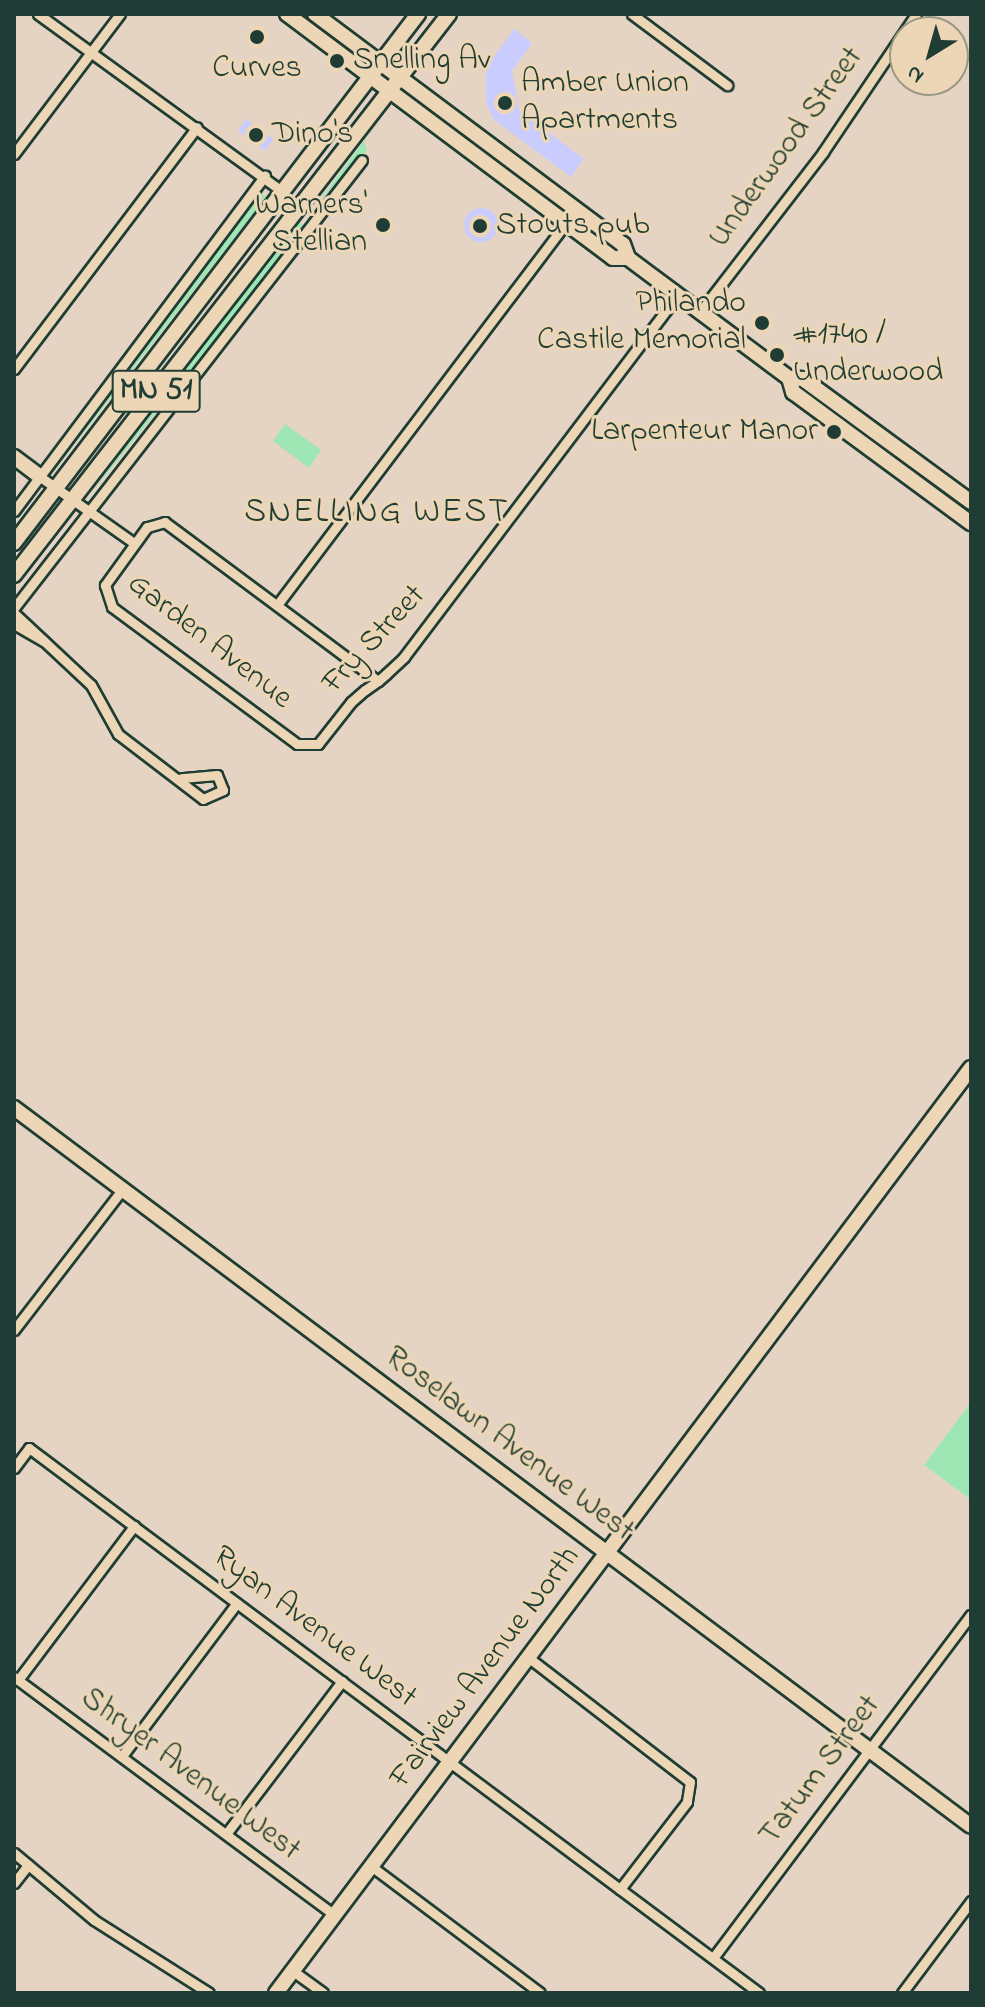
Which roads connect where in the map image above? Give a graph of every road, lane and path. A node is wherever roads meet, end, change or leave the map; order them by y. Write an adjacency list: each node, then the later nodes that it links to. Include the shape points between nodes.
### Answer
1 (38, 14): 9 (street)
2 (120, 14): 9 (street)
3 (287, 14): 11 (main road)
4 (315, 14): 10 (main road)
5 (418, 14): 10 (main road, MN 51)
6 (449, 14): 12 (main road, MN 51)
7 (632, 14): 13 (street)
8 (916, 14): 27 (street, Underwood Street, via 823,152)
9 (91, 51): 15 (street); 16 (street)
10 (381, 63): 11 (main road, MN 51); 12 (main road)
11 (370, 75): 14 (main road); 19 (main road, MN 51)
12 (399, 77): 14 (main road, MN 51); 21 (main road)
13 (727, 85)
14 (389, 89): 20 (main road, MN 51); 23 (main road)
15 (197, 127): 18 (street); 28 (street)
16 (14, 154)
17 (362, 160): 22 (street)
18 (265, 176): 19 (street); 31 (street)
19 (282, 191): 24 (main road, via 289,202); 32 (main road, MN 51)
20 (299, 204): 22 (street); 24 (main road, MN 51)
21 (576, 209): 23 (street); 25 (main road, via 623,244)
22 (318, 218): 35 (street)
23 (566, 222): 25 (main road, via 613,258); 41 (street)
24 (277, 233): 33 (main road, MN 51)
25 (628, 258): 26 (main road)
26 (678, 295): 27 (main road); 45 (street, Fry Street, via 418,639)
27 (700, 312): 29 (main road)
28 (14, 369)
29 (789, 378): 34 (main road, via 803,379); 37 (main road, via 793,392)
30 (14, 457): 31 (main road)
31 (39, 476): 32 (street, Garden Avenue); 36 (street)
32 (58, 487): 33 (street, Garden Avenue); 38 (main road, MN 51)
33 (74, 498): 35 (street, Garden Avenue); 40 (main road, MN 51)
34 (971, 502)
35 (89, 509): 39 (street, Garden Avenue); 42 (street)
36 (14, 511)
37 (971, 523)
38 (14, 543)
39 (134, 543): 41 (street, via 147,527 165,522); 46 (street, Garden Avenue, via 105,585 107,603)
40 (14, 575)
41 (277, 605): 45 (street)
42 (14, 610): 44 (street)
43 (14, 624): 44 (street)
44 (44, 641): 47 (street, via 91,685 118,734)
45 (378, 681): 46 (street, Fry Street)
46 (309, 748)
47 (181, 778)
48 (971, 1068): 54 (main road, Fairview Avenue North)
49 (14, 1108): 50 (main road, Roselawn Avenue West)
50 (122, 1190): 51 (street); 54 (main road, Roselawn Avenue West)
51 (14, 1330)
52 (14, 1468): 53 (street, Ryan Avenue West, via 29,1448)
53 (134, 1526): 55 (street, Ryan Avenue West); 58 (street)
54 (606, 1554): 57 (main road, Fairview Avenue North); 60 (main road, Roselawn Avenue West)
55 (237, 1603): 59 (street, Ryan Avenue West); 61 (street)
56 (971, 1615): 60 (street, Tatum Street)
57 (529, 1658): 62 (main road, Fairview Avenue North); 69 (street, via 690,1782 687,1802)
58 (16, 1678): 61 (street, Shryer Avenue West)
59 (342, 1681): 62 (street, Ryan Avenue West); 64 (street)
60 (869, 1750): 63 (main road, Roselawn Avenue West); 72 (street, Tatum Street)
61 (122, 1756): 64 (street, Shryer Avenue West)
62 (450, 1762): 67 (main road, Fairview Avenue North); 69 (street, Ryan Avenue West)
63 (968, 1818)
64 (226, 1834): 71 (street, Shryer Avenue West)
65 (14, 1853): 66 (street)
66 (28, 1865): 68 (street); 74 (street, via 99,1924)
67 (371, 1866): 71 (main road, Fairview Avenue North); 77 (street)
68 (14, 1883)
69 (620, 1889): 72 (street, Ryan Avenue West)
70 (971, 1901): 79 (street)
71 (334, 1915): 73 (main road, Fairview Avenue North)
72 (713, 1958): 78 (street, Ryan Avenue West)
73 (293, 1971): 75 (main road, Fairview Avenue North); 76 (street)
74 (209, 1993)
75 (276, 1993)
76 (323, 1993)
77 (540, 1993)
78 (759, 1993)
79 (902, 1993)

